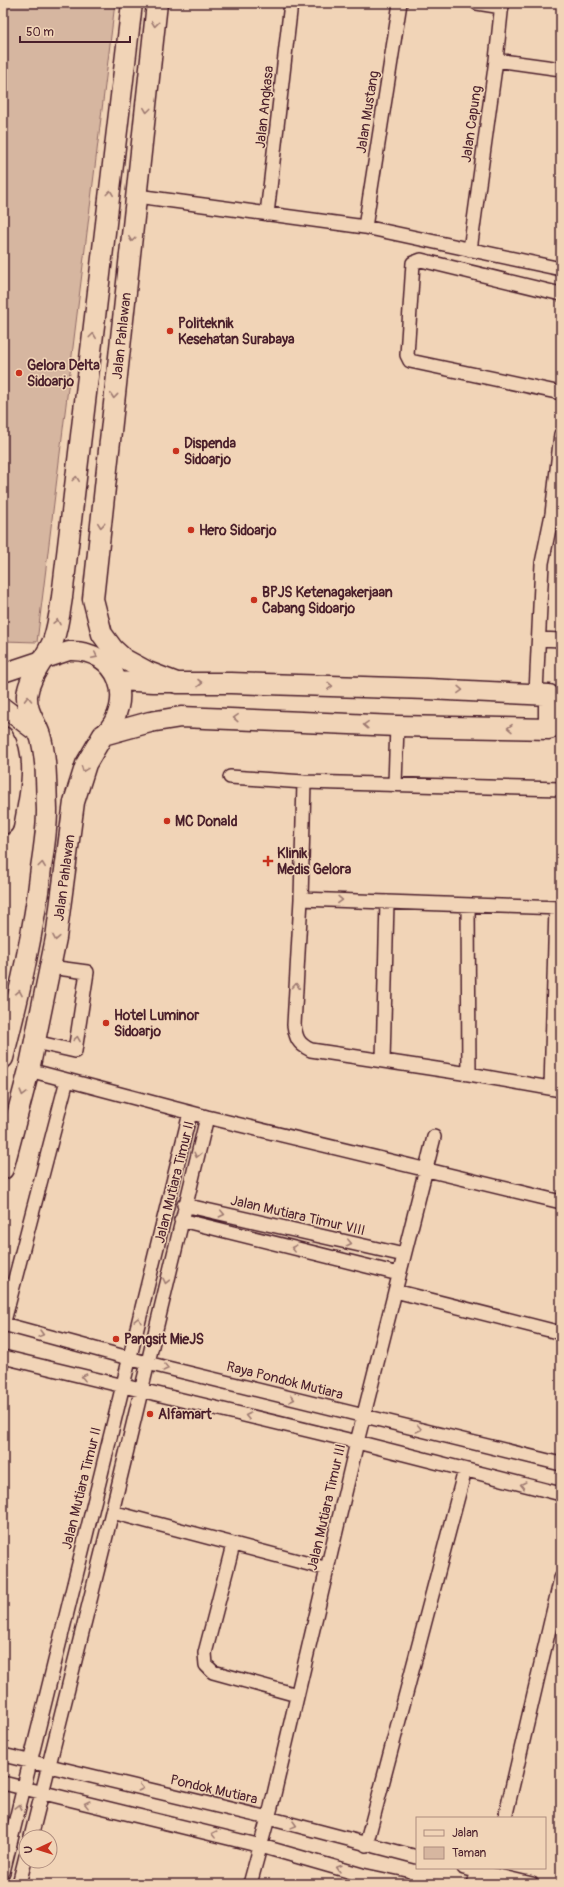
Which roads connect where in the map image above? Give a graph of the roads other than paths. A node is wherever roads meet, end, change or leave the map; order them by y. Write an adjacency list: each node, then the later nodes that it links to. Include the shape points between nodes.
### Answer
1 (132, 3): 20 (main road, Jalan Pahlawan, one-way to 1, via 53,640 62,597)
2 (158, 3): 9 (main road, Jalan Pahlawan, one-way to 9)
3 (291, 3): 10 (street, Jalan Angkasa)
4 (400, 3): 11 (street, Jalan Mustang)
5 (477, 3): 6 (street)
6 (502, 5): 7 (street, Jalan Capung)
7 (496, 60): 8 (street); 12 (street, Jalan Capung)
8 (561, 69)
9 (137, 196): 10 (street); 23 (main road, Jalan Pahlawan, one-way to 23, via 93,599 102,634 113,649 148,672)
10 (268, 214): 11 (street)
11 (365, 227): 12 (street)
12 (470, 250): 13 (street)
13 (561, 269)
14 (561, 294): 15 (street, via 421,260 415,261 407,355 410,361)
15 (561, 393)
16 (561, 434): 17 (street)
17 (556, 514): 18 (street, via 542,563)
18 (539, 639): 19 (street); 24 (street)
19 (561, 640)
20 (44, 659): 21 (main road); 22 (main road, Jalan Pahlawan, one-way to 22, via 69,650 88,652 106,662); 28 (main road, Jalan Pahlawan, one-way to 20, via 29,710 27,698 34,673)
21 (3, 672)
22 (118, 680): 23 (main road); 29 (main road, Jalan Pahlawan, via 121,692 118,716 112,727)
23 (177, 682): 24 (main road, Jalan Pahlawan, one-way to 24)
24 (549, 694): 27 (main road)
25 (3, 707): 28 (main road)
26 (397, 726): 27 (main road, one-way to 26); 29 (main road, one-way to 29, via 181,717 150,722); 33 (street)
27 (555, 729)
28 (40, 735): 42 (main road, Jalan Pahlawan, one-way to 28, via 18,1001 38,892 47,819 46,777)
29 (103, 735): 40 (main road, Jalan Pahlawan, one-way to 40, via 86,764 74,802)
30 (3, 737): 35 (main road, via 8,745 10,772)
31 (230, 777): 32 (street)
32 (307, 782): 33 (street); 36 (street)
33 (395, 784): 34 (street)
34 (561, 789)
35 (3, 824)
36 (305, 899): 37 (street, one-way to 37); 43 (street, one-way to 36, via 311,1050 302,1046 296,1038 294,1025)
37 (387, 902): 38 (street); 43 (street)
38 (468, 905): 39 (street); 45 (street)
39 (559, 908): 47 (street)
40 (50, 967): 41 (main road, Jalan Pahlawan); 41 (street, one-way to 40, via 75,1050 87,972)
41 (35, 1042): 44 (main road, Jalan Pahlawan)
42 (3, 1058)
43 (383, 1061): 45 (street)
44 (29, 1070): 46 (street); 52 (main road, Jalan Pahlawan, one-way to 52)
45 (469, 1074): 47 (street)
46 (67, 1080): 48 (street); 59 (street)
47 (556, 1089)
48 (190, 1113): 49 (street); 62 (street, Jalan Mutiara Timur II, one-way to 48)
49 (207, 1117): 51 (street); 54 (street, Jalan Mutiara Timur II, one-way to 54)
50 (434, 1137): 51 (street, Jalan Mutiara Timur III)
51 (425, 1168): 53 (street); 56 (street, Jalan Mutiara Timur III)
52 (3, 1169)
53 (561, 1202)
54 (184, 1205): 55 (street, Jalan Mutiara Timur II); 56 (street, Jalan Mutiara Timur VIII, one-way to 56)
55 (181, 1220): 57 (street, one-way to 55); 63 (street, Jalan Mutiara Timur II, one-way to 63)
56 (404, 1255): 57 (street, Jalan Mutiara Timur III)
57 (399, 1274): 58 (street, Jalan Mutiara Timur III)
58 (395, 1291): 60 (street); 66 (street, Jalan Mutiara Timur III)
59 (3, 1324): 62 (street, Raya Pondok Mutiara, one-way to 62)
60 (561, 1333)
61 (3, 1358): 64 (street, one-way to 61)
62 (129, 1358): 63 (street, Raya Pondok Mutiara); 64 (street, Jalan Mutiara Timur II)
63 (147, 1364): 65 (street, Jalan Mutiara Timur II); 66 (street, Raya Pondok Mutiara, one-way to 66)
64 (122, 1386): 65 (street); 77 (street, Jalan Mutiara Timur II)
65 (140, 1391): 67 (street, one-way to 65); 71 (street, Jalan Mutiara Timur II)
66 (364, 1416): 67 (street, Jalan Mutiara Timur III); 68 (street, Raya Pondok Mutiara, one-way to 68)
67 (357, 1442): 69 (street); 73 (street, Jalan Mutiara Timur III)
68 (561, 1464)
69 (465, 1470): 70 (street, one-way to 69); 85 (street)
70 (561, 1494)
71 (112, 1512): 72 (street); 78 (street, Jalan Mutiara Timur II)
72 (233, 1545): 73 (street); 75 (street, via 205,1653 206,1665 213,1672)
73 (328, 1569): 75 (street, Jalan Mutiara Timur III)
74 (561, 1578): 82 (street)
75 (297, 1695): 83 (street, Jalan Mutiara Timur III)
76 (3, 1755): 77 (street, Pondok Mutiara)
77 (31, 1762): 78 (street, Pondok Mutiara); 80 (street, Jalan Mutiara Timur II)
78 (48, 1766): 81 (street, Jalan Mutiara Timur II); 83 (street, Pondok Mutiara, one-way to 83)
79 (3, 1783): 80 (street)
80 (24, 1788): 81 (street); 91 (street, Jalan Mutiara Timur II, one-way to 80)
81 (42, 1793): 84 (street, Jalan Mutiara Timur II); 86 (street, one-way to 81)
82 (505, 1817)
83 (268, 1818): 85 (street, Pondok Mutiara, one-way to 85); 86 (street, Jalan Mutiara Timur III)
84 (33, 1829)
85 (366, 1845): 87 (street, Pondok Mutiara)
86 (261, 1846): 92 (street, one-way to 86); 94 (street, Jalan Mutiara Timur III)
87 (416, 1857)
88 (23, 1869): 93 (street)
89 (472, 1869): 90 (street)
90 (487, 1871): 96 (street); 97 (street)
91 (3, 1872)
92 (361, 1879): 95 (street)
93 (19, 1884)
94 (250, 1884)
95 (404, 1884)
96 (474, 1884)
97 (532, 1884)

